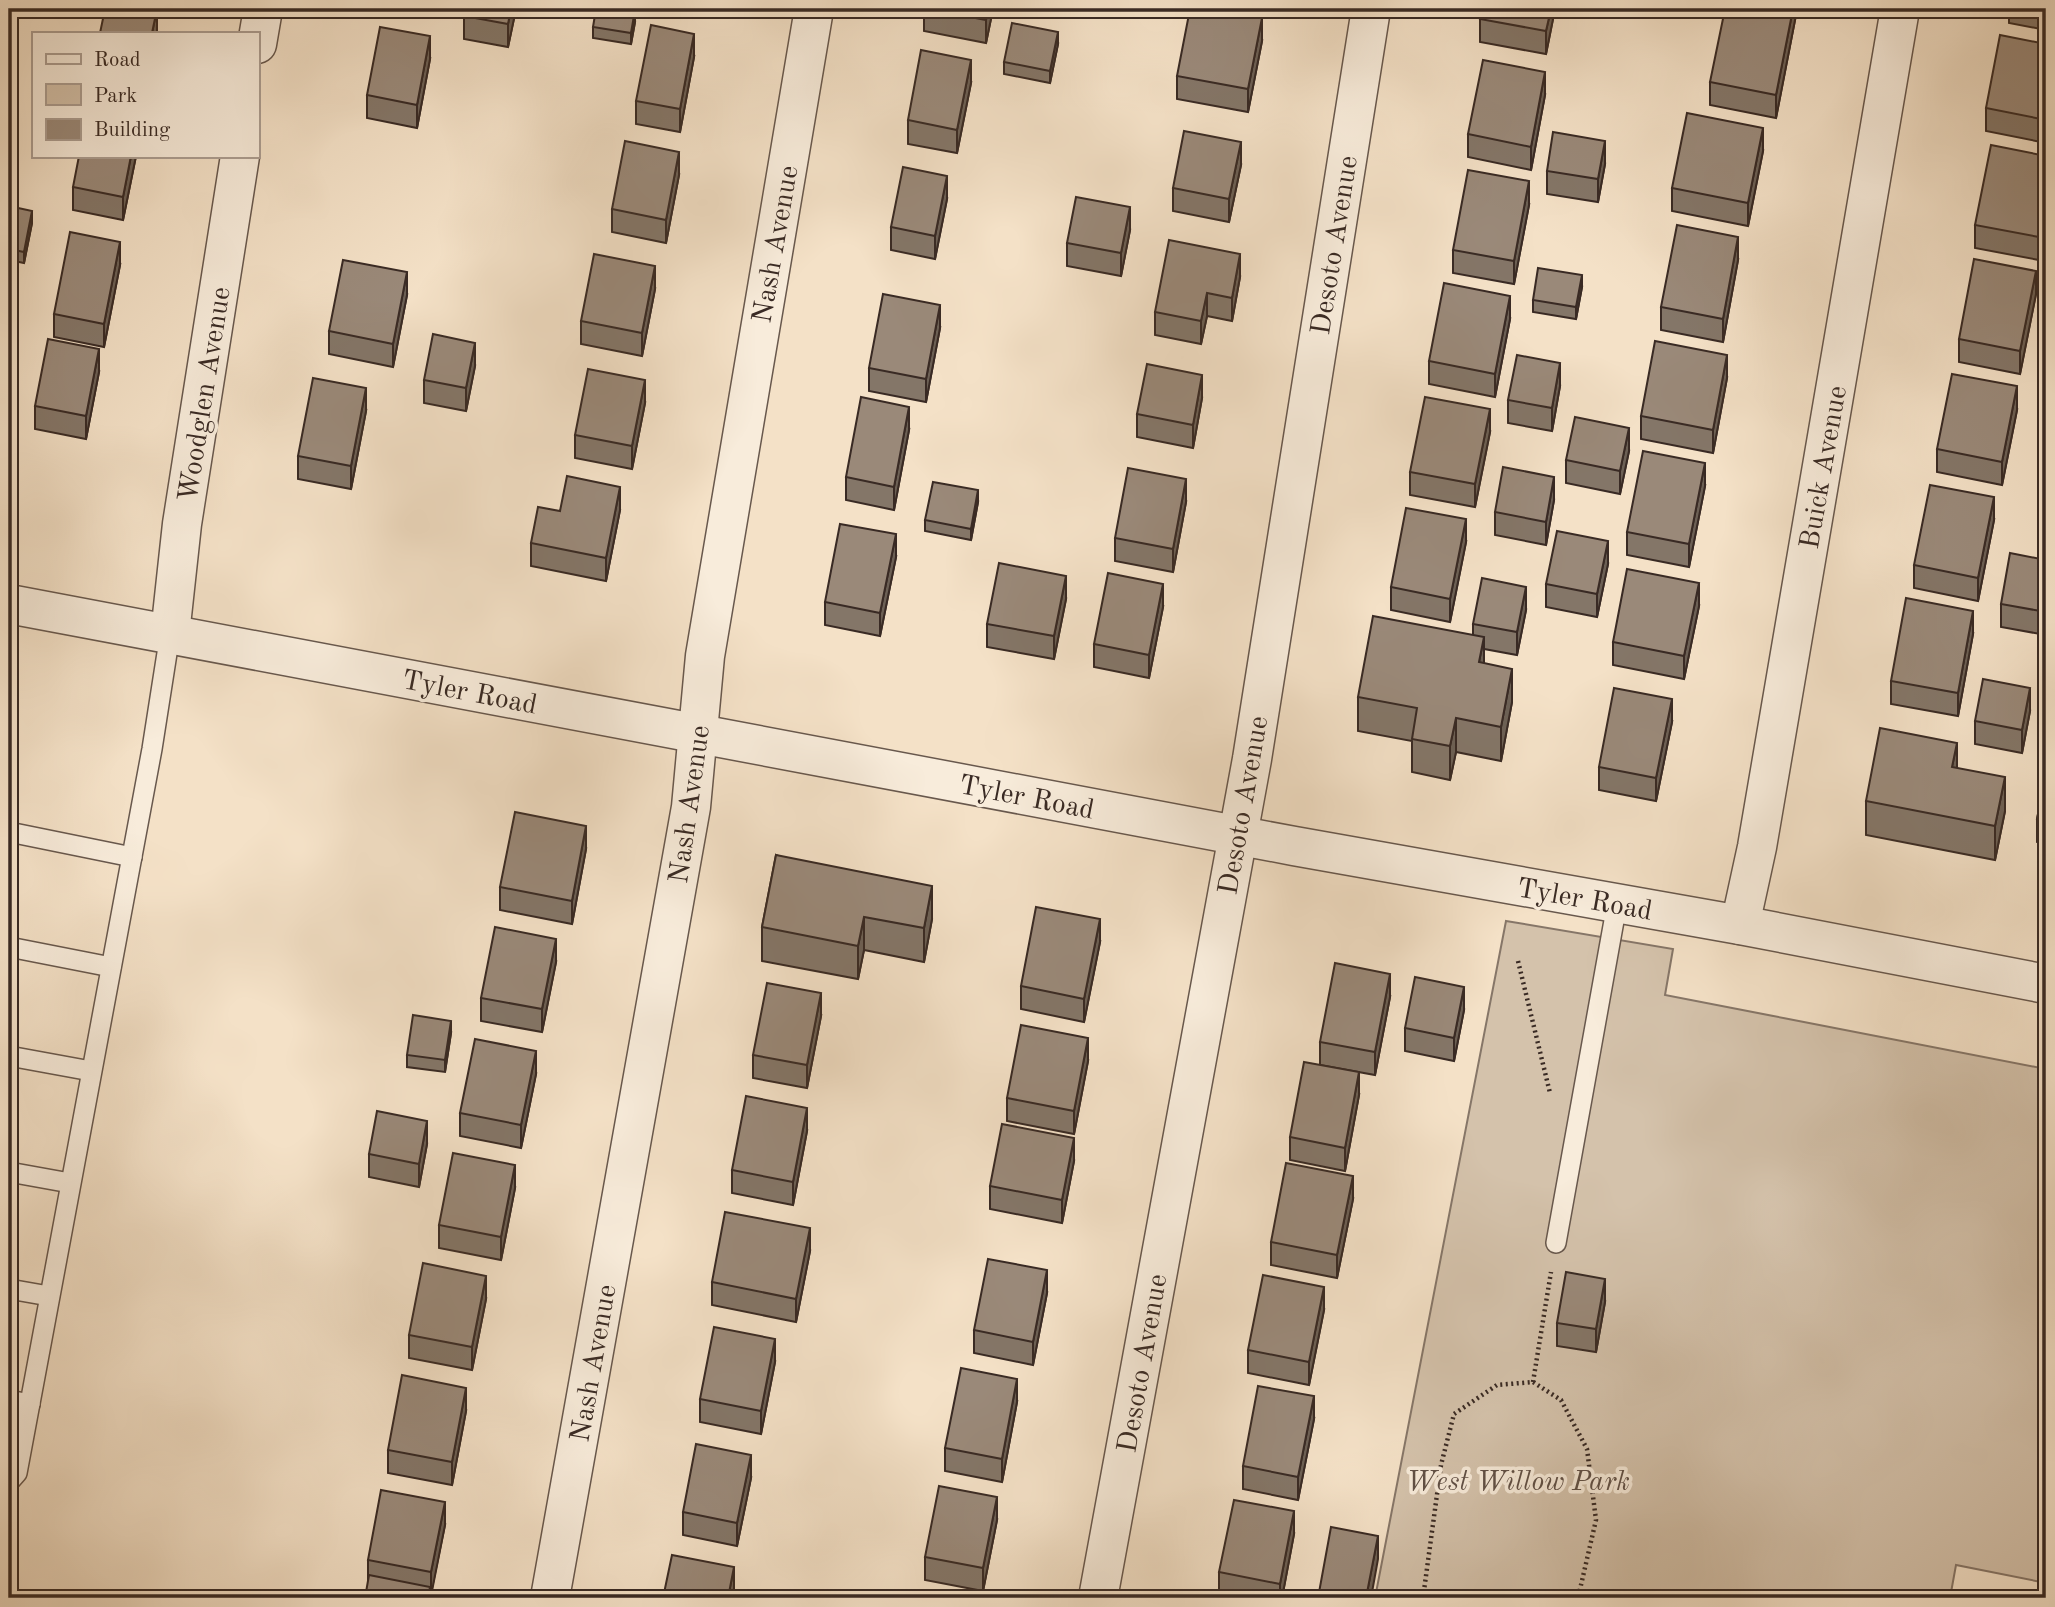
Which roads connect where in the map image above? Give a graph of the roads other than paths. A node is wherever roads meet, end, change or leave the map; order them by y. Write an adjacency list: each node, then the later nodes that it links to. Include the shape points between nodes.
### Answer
1 (263, 9): 5 (street)
2 (814, 9): 9 (street, Nash Avenue, via 705,656)
3 (1371, 9): 11 (street, Desoto Avenue)
4 (1900, 9): 14 (street, Buick Avenue)
5 (259, 32)
6 (240, 158): 8 (street, Woodglen Avenue, via 182,524)
7 (9, 604): 8 (street, Tyler Road)
8 (170, 634): 9 (street, Tyler Road); 12 (lane)
9 (699, 734): 11 (street, Tyler Road); 28 (street, Nash Avenue, via 691,807)
10 (9, 832): 12 (lane)
11 (1239, 835): 13 (street, Tyler Road); 29 (street, Desoto Avenue)
12 (132, 857): 16 (lane)
13 (1617, 904): 14 (street, Tyler Road); 22 (lane)
14 (1740, 925): 17 (street, Tyler Road)
15 (9, 947): 16 (lane)
16 (111, 967): 19 (lane)
17 (2046, 984)
18 (9, 1056): 19 (lane)
19 (91, 1071): 21 (lane)
20 (9, 1172): 21 (lane)
21 (70, 1183): 24 (lane)
22 (1556, 1243)
23 (9, 1289): 24 (lane)
24 (49, 1296): 26 (lane)
25 (9, 1400): 26 (lane)
26 (30, 1404): 27 (lane, via 17,1473)
27 (9, 1482)
28 (550, 1598)
29 (1098, 1598)

